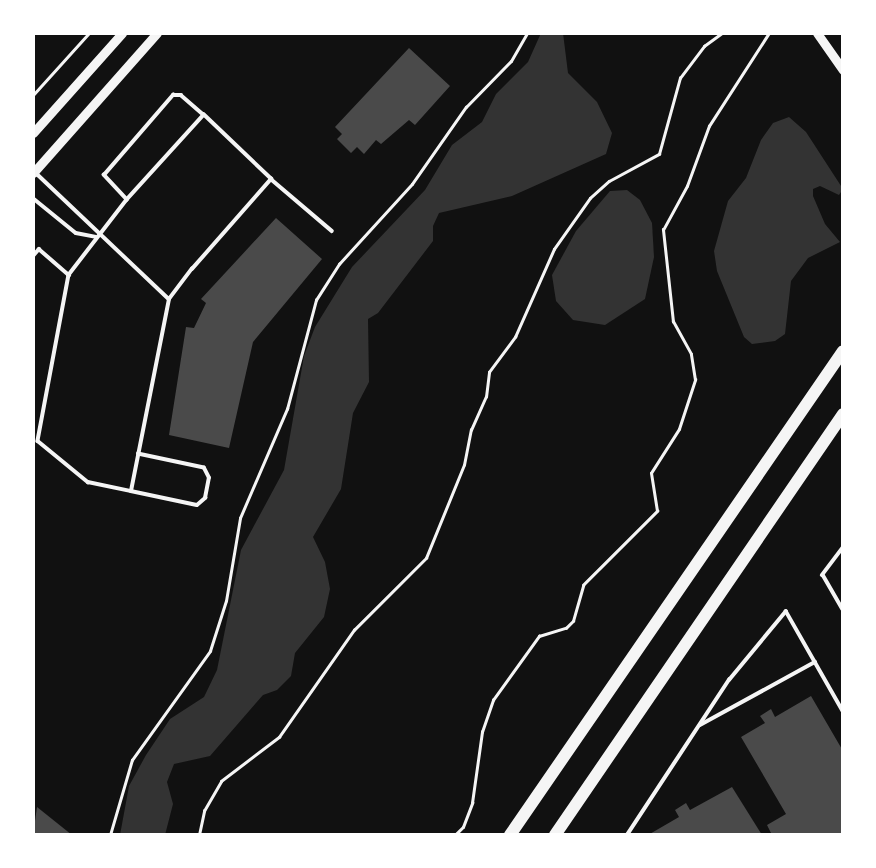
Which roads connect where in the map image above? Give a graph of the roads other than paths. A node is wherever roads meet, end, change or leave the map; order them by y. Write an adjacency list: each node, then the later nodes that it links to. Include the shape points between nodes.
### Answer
1 (122, 33): 6 (street)
2 (157, 33): 7 (street)
3 (817, 33): 4 (street)
4 (843, 71)
5 (204, 115): 8 (lane); 10 (lane); 10 (lane, via 181,95 173,95 104,175)
6 (33, 134)
7 (34, 172): 12 (lane, via 85,217)
8 (271, 179): 11 (lane); 15 (lane)
9 (33, 198): 12 (lane, via 76,233)
10 (127, 200): 12 (lane)
11 (332, 231)
12 (98, 237): 14 (lane); 15 (lane)
13 (33, 256): 14 (lane, via 39,249)
14 (69, 275): 19 (lane)
15 (169, 299): 20 (lane)
16 (843, 351): 27 (highway)
17 (843, 414): 28 (highway)
18 (33, 437): 19 (lane)
19 (38, 441): 21 (lane, via 89,482)
20 (138, 454): 21 (lane); 21 (lane, via 204,468 209,478 205,498 197,505)
21 (131, 491)
22 (843, 548): 23 (lane, via 823,575)
23 (843, 609)
24 (815, 662): 25 (lane); 26 (lane); 26 (lane, via 786,611 729,680)
25 (843, 711)
26 (699, 726): 29 (lane)
27 (510, 835)
28 (555, 835)
29 (627, 835)

